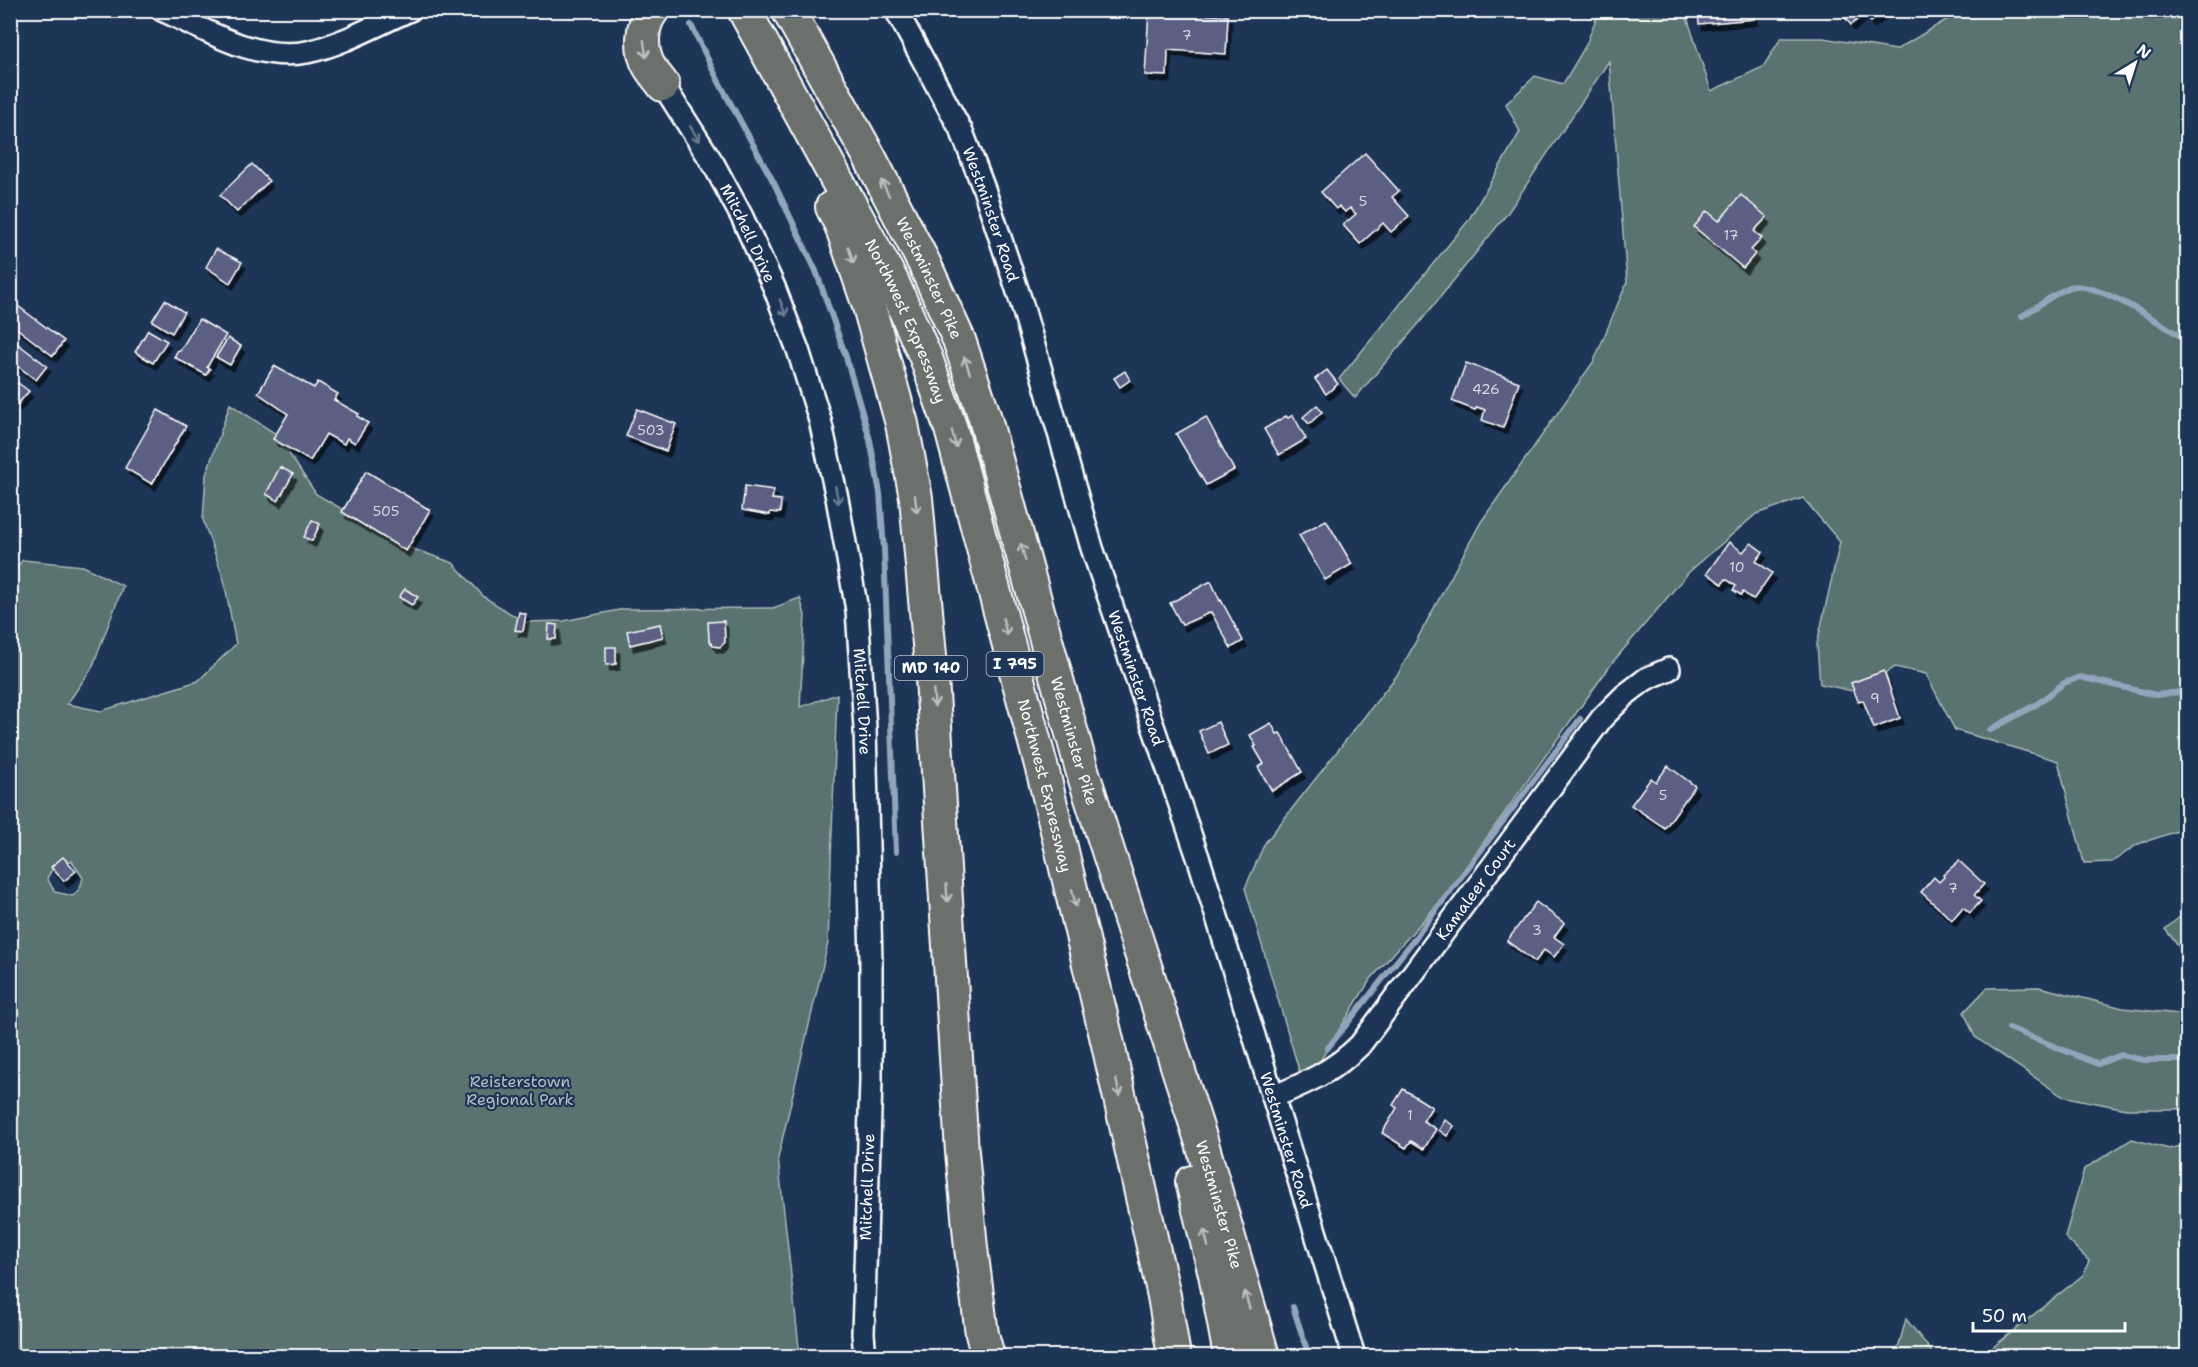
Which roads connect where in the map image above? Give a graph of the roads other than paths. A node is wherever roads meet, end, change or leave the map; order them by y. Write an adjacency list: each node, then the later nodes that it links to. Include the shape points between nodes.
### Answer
1 (162, 10): 2 (street, via 242,46 274,53 305,53)
2 (410, 10)
3 (653, 10): 7 (highway, one-way to 7, via 646,26 644,52)
4 (742, 10): 12 (highway, MD 140, one-way to 12, via 841,225 902,424 914,488 934,701 962,1152 972,1259); 13 (highway, Northwest Expressway / I 795, one-way to 13, via 892,281 926,358 951,429 1046,780 1110,1051)
5 (788, 10): 9 (highway, Westminster Pike, one-way to 5, via 993,447 959,340 869,156)
6 (896, 10): 10 (street, Westminster Road, via 962,132 984,189 1092,548 1200,863)
7 (663, 85): 11 (street, Mitchell Drive, one-way to 11, via 742,217 798,350 820,420 857,610 869,835 871,1080)
8 (1670, 669): 10 (street, Kamaleer Court, via 1646,679 1602,718 1360,1045 1328,1072)
9 (1082, 770): 14 (highway, one-way to 9, via 1189,1169 1122,933); 15 (highway, Westminster Pike, one-way to 9, via 1201,1140)
10 (1273, 1097): 16 (street, Westminster Road)
11 (865, 1356)
12 (988, 1356)
13 (1174, 1356)
14 (1230, 1356)
15 (1263, 1356)
16 (1354, 1356)

